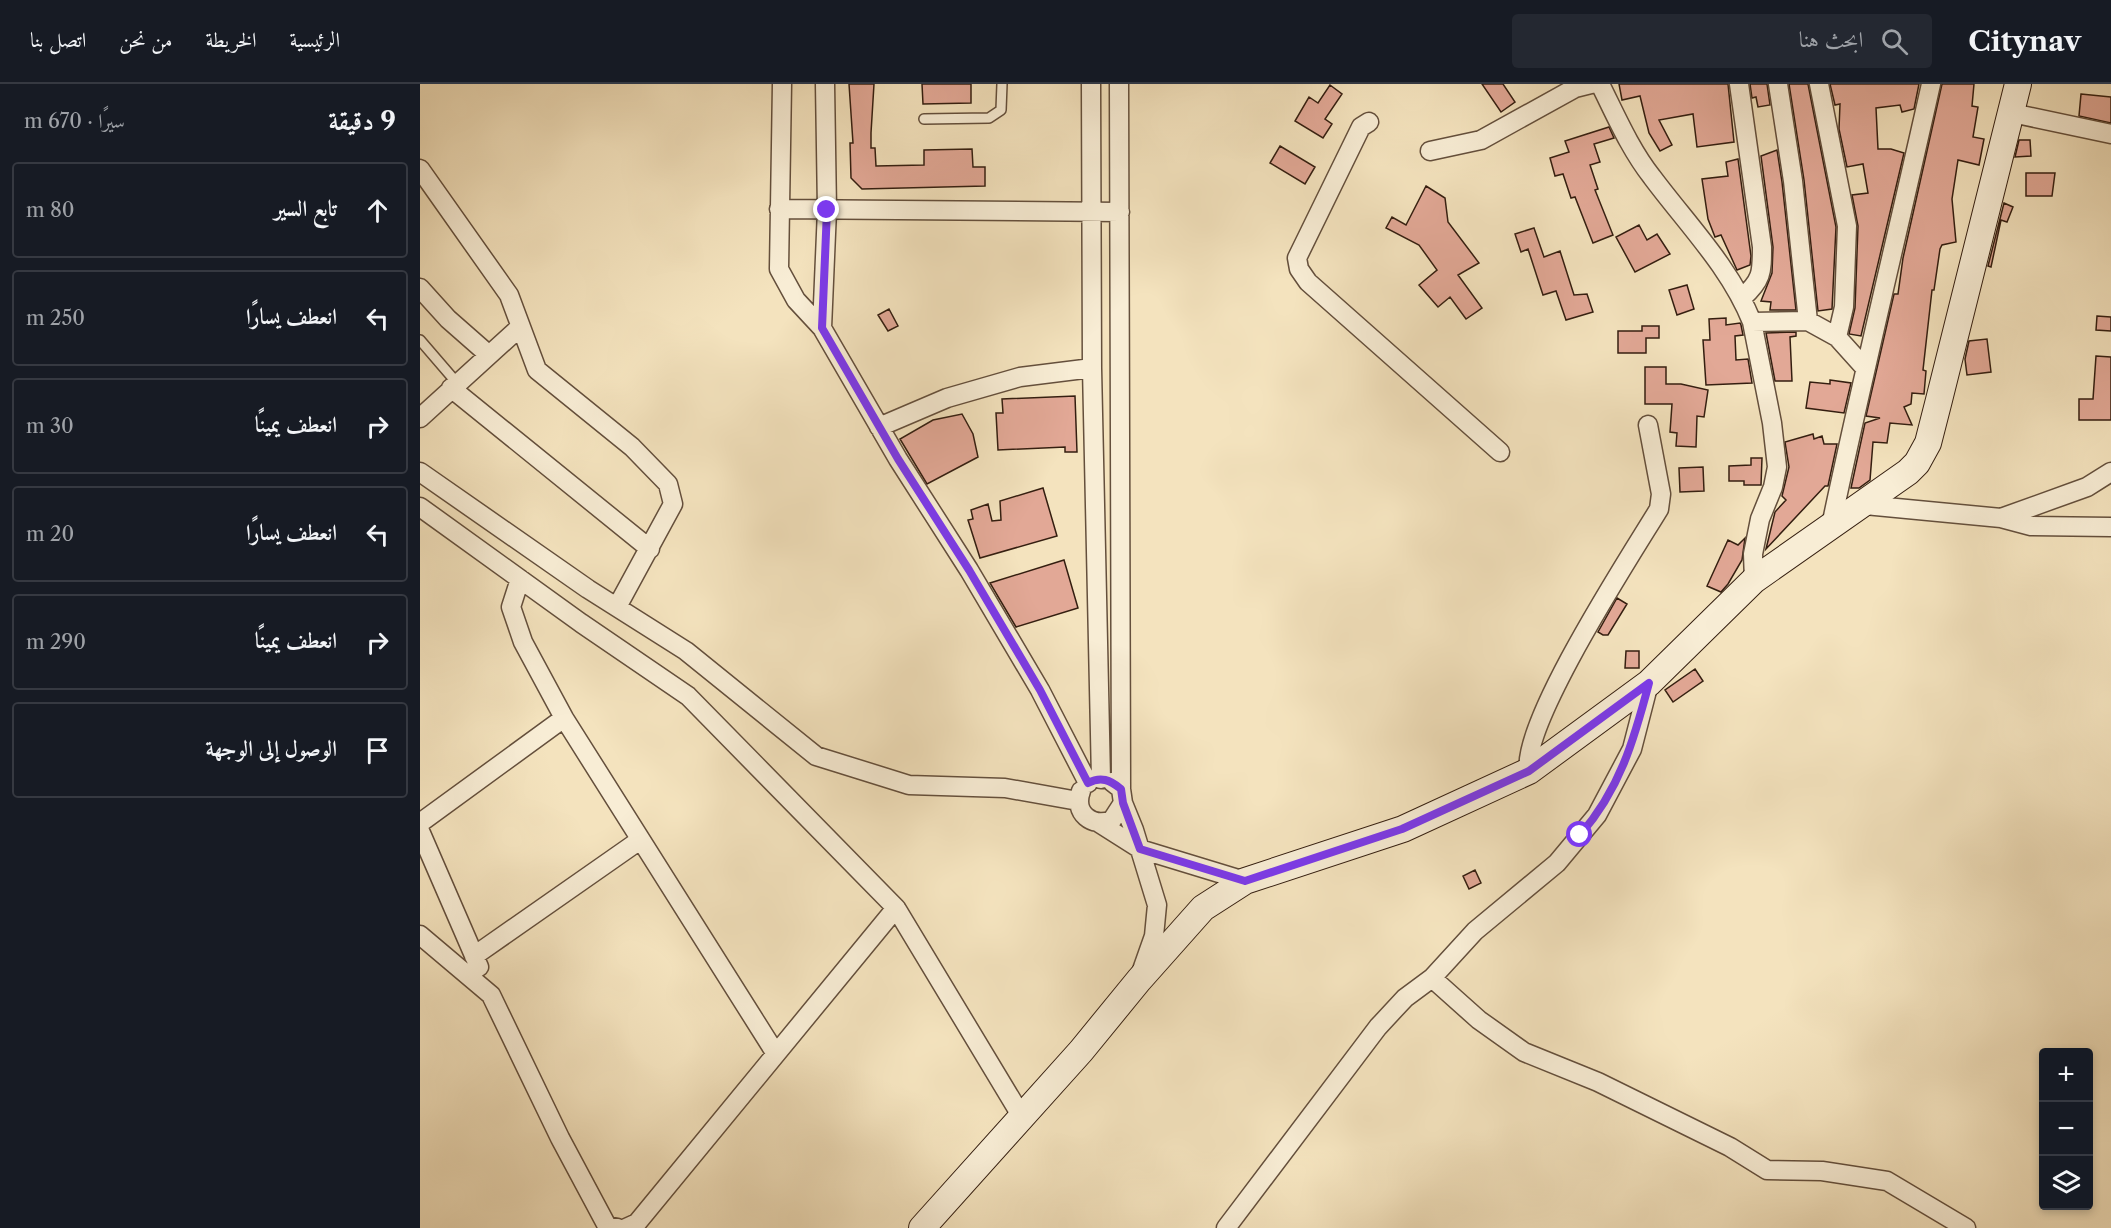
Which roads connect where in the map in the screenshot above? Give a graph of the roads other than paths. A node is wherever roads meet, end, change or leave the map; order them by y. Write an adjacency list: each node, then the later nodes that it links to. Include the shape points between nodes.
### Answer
1 (782, 84): 19 (street)
2 (825, 84): 20 (street)
3 (1002, 84): 14 (lane, via 1001,110 989,118)
4 (1091, 84): 21 (street)
5 (1119, 84): 22 (street)
6 (1591, 84): 17 (street, via 1575,88 1481,140)
7 (1600, 84): 24 (street, via 1651,176)
8 (1739, 84): 24 (street, via 1762,247 1758,285)
9 (1778, 84): 26 (street)
10 (1819, 84): 29 (street, via 1847,226 1844,307)
11 (1931, 84): 32 (street, via 1882,304)
12 (2018, 84): 13 (street)
13 (2012, 113): 16 (street); 41 (street, via 1928,443 1913,467)
14 (924, 119)
15 (1369, 122): 38 (street, via 1361,127 1297,258 1299,269 1308,282)
16 (2111, 134)
17 (1430, 151)
18 (420, 169): 27 (street, via 509,295)
19 (779, 209): 20 (street); 28 (street, via 779,269 796,300)
20 (827, 210): 21 (street); 28 (street)
21 (1091, 212): 22 (street); 33 (street)
22 (1120, 212): 54 (street)
23 (420, 288): 31 (street)
24 (1743, 298): 25 (street)
25 (1752, 321): 26 (street); 48 (street, via 1777,467 1758,527)
26 (1808, 321): 29 (street)
27 (519, 328): 31 (street); 46 (street, via 537,370 632,447 669,484 673,504)
28 (822, 328): 37 (street)
29 (1837, 337): 32 (street)
30 (420, 340): 34 (lane)
31 (489, 355): 34 (street)
32 (1864, 367): 44 (street)
33 (1092, 368): 37 (street, via 1020,377 946,398); 53 (street)
34 (454, 386): 35 (street); 46 (street)
35 (420, 418)
36 (1648, 425): 52 (street, via 1661,494 1659,509 1581,638 1533,736 1527,760)
37 (879, 427): 53 (street)
38 (1500, 452)
39 (420, 472): 49 (street)
40 (2111, 472): 43 (street, via 2086,487)
41 (1865, 505): 43 (street); 44 (street)
42 (420, 507): 47 (street)
43 (2001, 518): 45 (street, via 2031,526)
44 (1831, 526): 48 (street)
45 (2111, 528)
46 (650, 549): 49 (street)
47 (520, 579): 51 (street, via 510,607 523,642); 62 (street, via 688,696)
48 (1754, 580): 50 (street)
49 (617, 607): 55 (street, via 686,651 816,756 909,785 1005,788)
50 (1649, 683): 52 (street); 65 (street, via 1632,749 1597,815 1557,862 1475,931)
51 (564, 718): 56 (street); 59 (street)
52 (1529, 771): 61 (street, via 1402,829)
53 (1094, 781): 54 (street, via 1108,780); 55 (street, via 1079,794)
54 (1122, 796): 57 (street, via 1118,815); 60 (street)
55 (1078, 801): 57 (street, via 1087,819)
56 (420, 823)
57 (1099, 823): 60 (street)
58 (420, 831): 64 (street)
59 (640, 840): 64 (street); 68 (street)
60 (1140, 849): 61 (street); 66 (street, via 1156,904 1154,936)
61 (1245, 881): 66 (street, via 1203,908)
62 (896, 908): 68 (street); 69 (street)
63 (420, 935): 67 (street)
64 (474, 956): 67 (street)
65 (1432, 978): 73 (street, via 1405,998 1378,1027); 74 (street, via 1479,1020 1524,1052 1598,1082 1730,1147 1767,1170 1822,1171 1887,1181)
66 (1138, 980): 69 (street)
67 (491, 995): 70 (street, via 607,1226)
68 (776, 1054): 71 (street, via 637,1223)
69 (1022, 1117): 72 (street)
70 (618, 1228)
71 (626, 1228)
72 (922, 1228)
73 (1226, 1228)
74 (1966, 1228)

